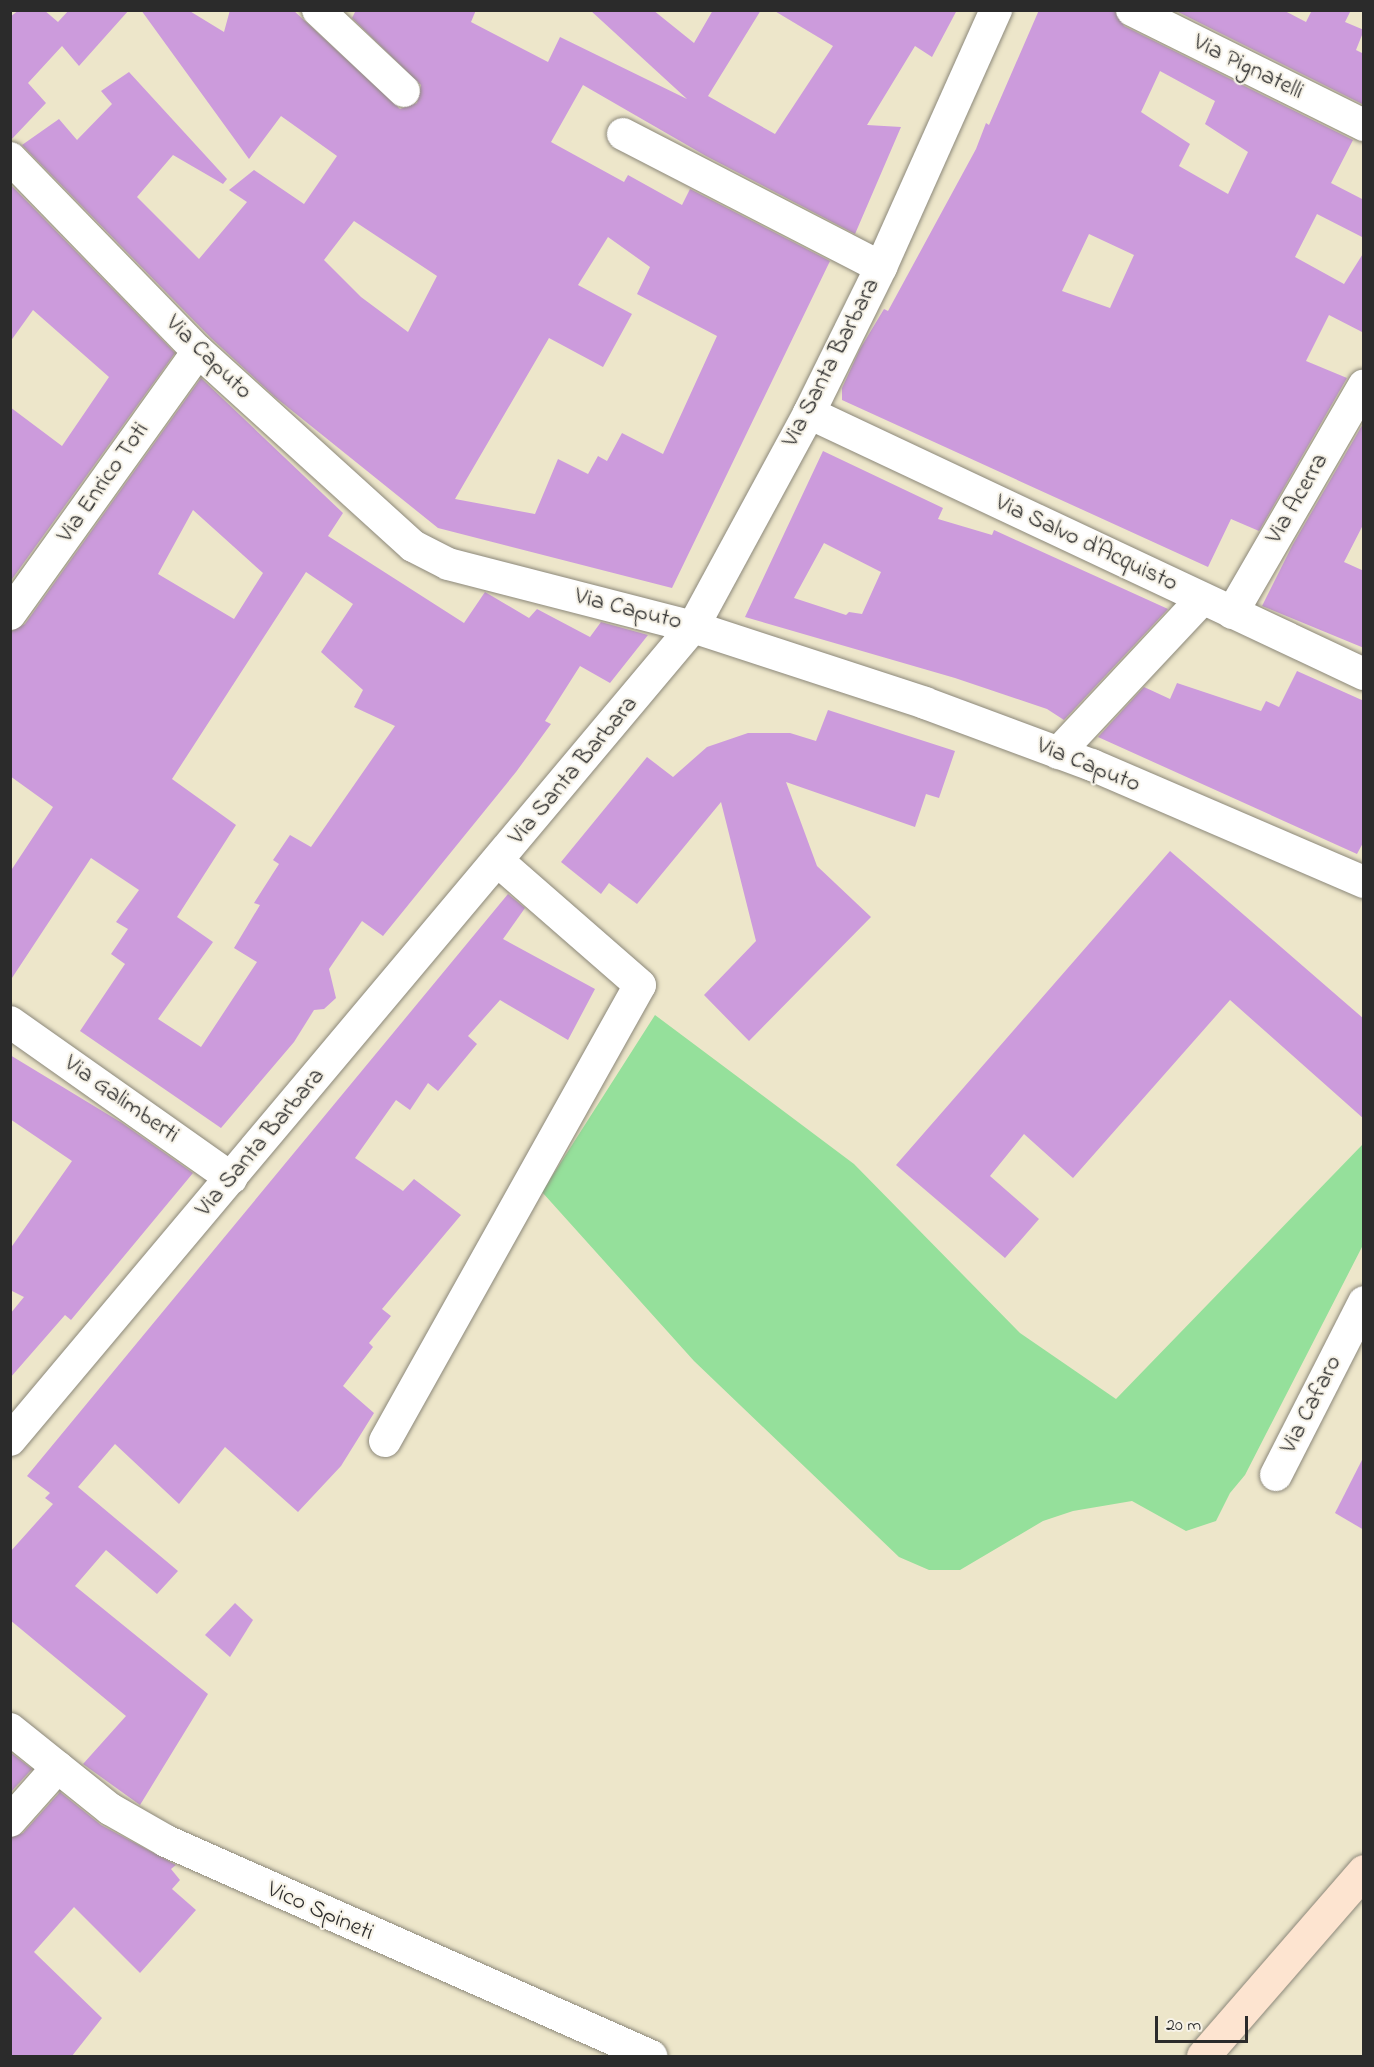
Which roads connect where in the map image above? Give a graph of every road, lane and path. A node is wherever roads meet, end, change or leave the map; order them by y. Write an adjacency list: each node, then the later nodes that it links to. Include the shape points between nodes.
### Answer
1 (996, 10): 8 (street, Via Santa Barbara)
2 (1132, 10): 5 (street, Via Pignatelli)
3 (322, 13): 4 (street)
4 (404, 91)
5 (1364, 125)
6 (622, 134): 8 (street)
7 (10, 158): 9 (street, Via Caputo)
8 (881, 267): 11 (street, Via Santa Barbara)
9 (198, 351): 14 (street, Via Enrico Toti); 15 (street, Via Caputo, via 413,546 448,564)
10 (1364, 385): 13 (street, Via Acerra)
11 (809, 413): 12 (street, Via Salvo d'Acquisto); 15 (street, Via Santa Barbara)
12 (1202, 599): 13 (street, Via Salvo d'Acquisto); 17 (street)
13 (1232, 613): 16 (street, Via Salvo d'Acquisto)
14 (10, 615)
15 (693, 627): 17 (street, Via Caputo); 18 (street, Via Santa Barbara)
16 (1364, 674)
17 (1058, 753): 19 (street, Via Caputo)
18 (499, 862): 21 (street, Via Santa Barbara); 24 (street, via 640,985)
19 (1364, 882)
20 (10, 1022): 21 (street, Via Galimberti)
21 (231, 1178): 23 (street, Via Santa Barbara)
22 (1364, 1302): 25 (street, Via Cafaro)
23 (10, 1440)
24 (385, 1441)
25 (1276, 1475)
26 (10, 1729): 27 (street, Vico Spineti)
27 (58, 1767): 28 (street); 30 (street, Vico Spineti, via 110,1809 165,1841)
28 (10, 1821)
29 (1364, 1871): 31 (street)
30 (651, 2056)
31 (1203, 2056)

